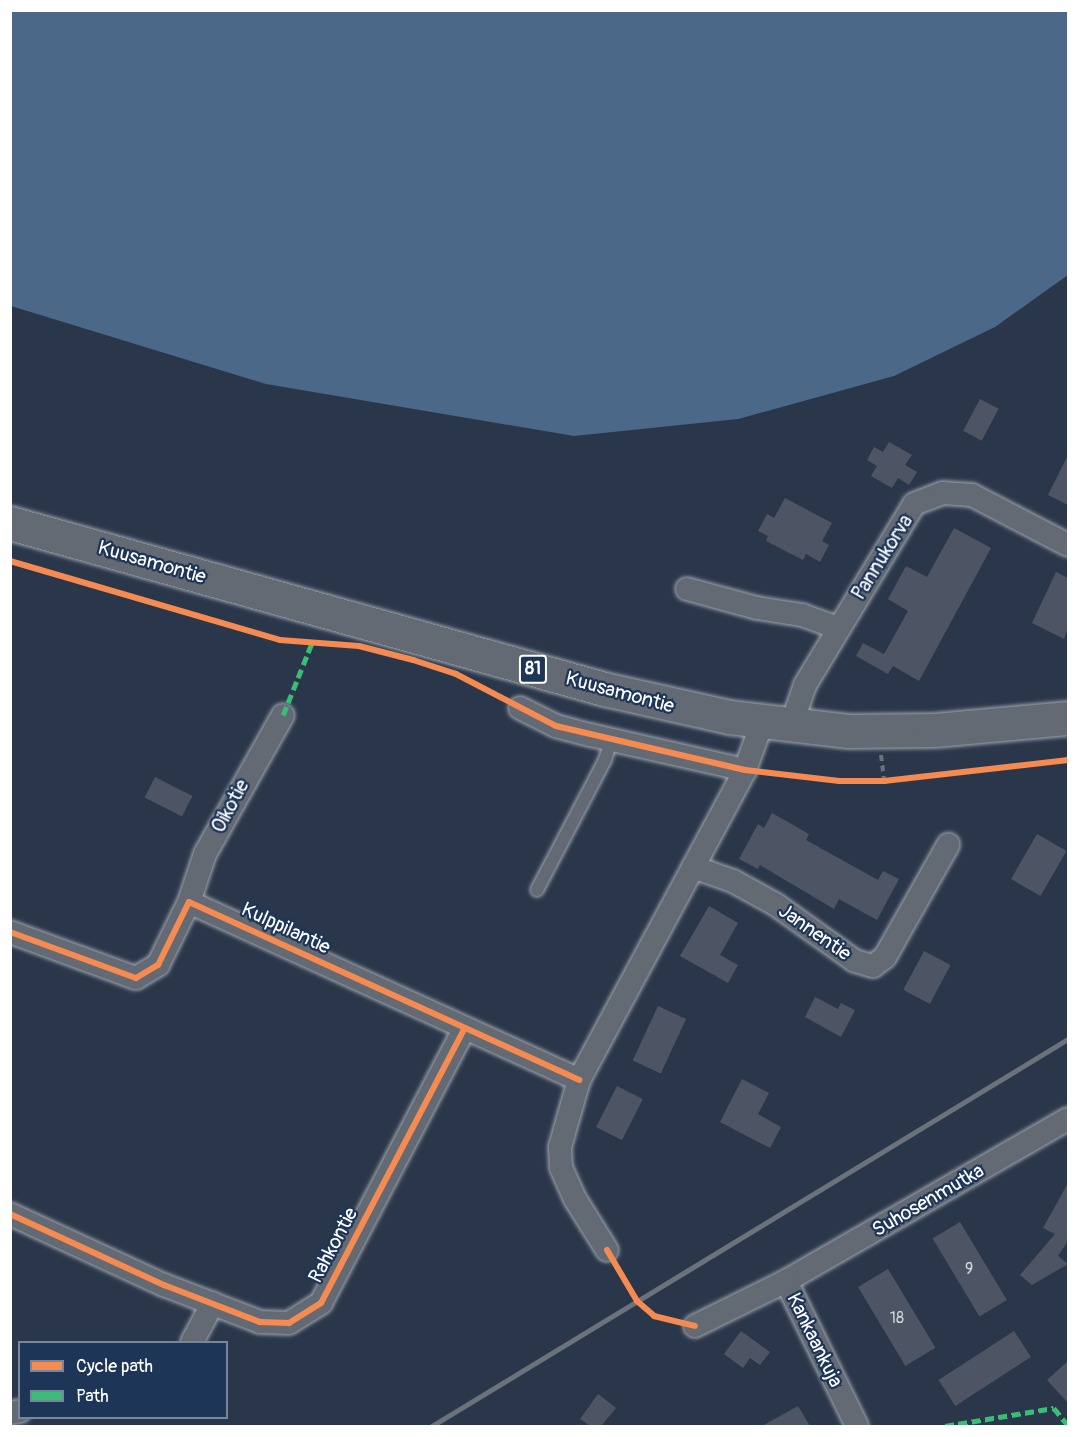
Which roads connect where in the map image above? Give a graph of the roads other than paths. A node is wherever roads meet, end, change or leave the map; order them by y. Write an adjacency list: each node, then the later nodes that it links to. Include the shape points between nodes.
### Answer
1 (10, 523): 8 (main road, Kuusamontie / 81, via 604,689)
2 (1068, 545): 4 (street, Pannukorva, via 972,495 943,493 914,504)
3 (687, 588): 4 (street, via 757,608 802,615)
4 (838, 628): 8 (street, Pannukorva)
5 (520, 708): 9 (street, via 556,726)
6 (283, 715): 14 (street, Oikotie, via 205,854)
7 (1068, 718): 8 (main road, Kuusamontie / 81, via 935,730 848,731)
8 (776, 725): 10 (street)
9 (611, 740): 10 (street); 13 (lane, via 605,760)
10 (745, 770): 12 (street)
11 (948, 845): 12 (street, Jannentie, via 900,923 885,957 873,966 855,961 744,887)
12 (693, 867): 17 (street)
13 (537, 890)
14 (189, 902): 15 (street, via 158,966 136,978); 16 (street, Kulppilantie)
15 (10, 932)
16 (464, 1029): 17 (street, Kulppilantie); 22 (street, Rahkontie, via 321,1303 289,1323 260,1322)
17 (579, 1080): 20 (street, via 560,1147 561,1167 575,1199)
18 (1068, 1119): 21 (street, Suhosenmutka)
19 (10, 1214): 22 (street, Rahkontie)
20 (607, 1250)
21 (786, 1281): 23 (street, Kankaankuja); 25 (street, Kankaankuja)
22 (213, 1303): 24 (street)
23 (695, 1326)
24 (193, 1341)
25 (857, 1426)

